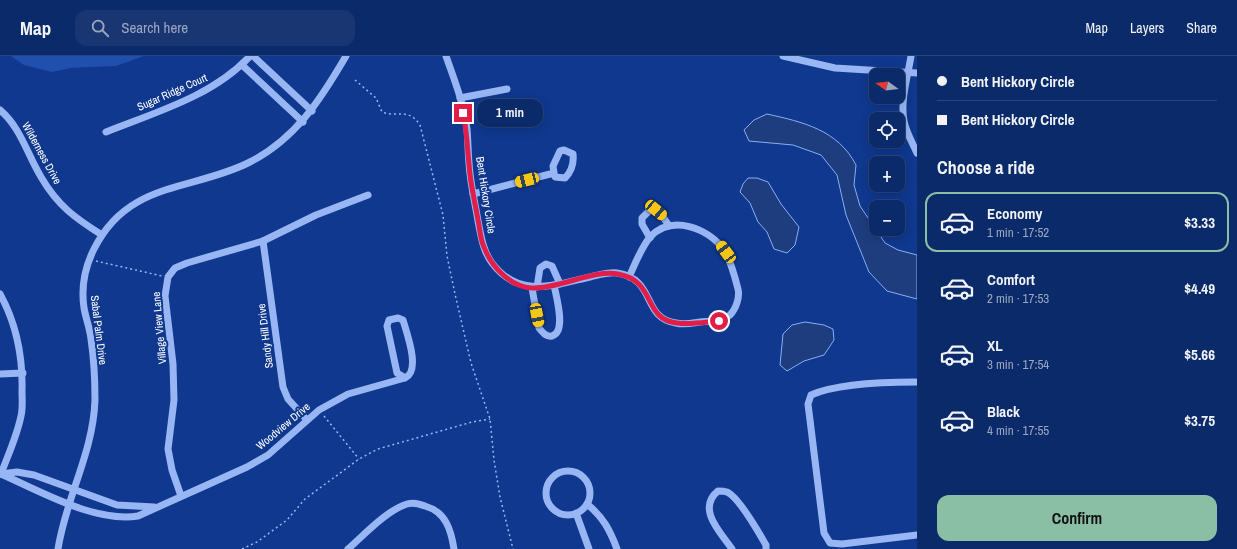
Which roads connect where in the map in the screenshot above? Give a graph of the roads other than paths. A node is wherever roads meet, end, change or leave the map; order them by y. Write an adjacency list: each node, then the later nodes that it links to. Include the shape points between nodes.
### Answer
1 (250, 56): 8 (street, Sugar Ridge Court)
2 (254, 56): 14 (street)
3 (346, 56): 14 (street, Sabal Palm Drive)
4 (446, 56): 12 (street, Bent Hickory Circle)
5 (783, 56): 7 (street)
6 (911, 56): 9 (street)
7 (807, 59): 9 (street, via 835,68)
8 (242, 65): 15 (street); 16 (street, Sugar Ridge Court, via 218,83 190,98)
9 (908, 72): 10 (street); 17 (street, via 904,120)
10 (917, 72)
11 (507, 89): 12 (street)
12 (460, 98): 19 (street, Bent Hickory Circle, via 467,128)
13 (0, 110): 22 (street, Wilderness Drive, via 20,134 40,176 52,194 72,216)
14 (312, 111): 15 (street, Sabal Palm Drive)
15 (303, 122): 22 (street, Sabal Palm Drive, via 288,136 249,163 145,196 118,217)
16 (106, 132)
17 (917, 152)
18 (554, 173): 19 (street)
19 (473, 194): 27 (street, Bent Hickory Circle, via 483,246 492,263 517,284)
20 (368, 195): 24 (street, Village View Lane, via 316,215)
21 (669, 226): 23 (street, via 657,231); 23 (street, via 664,217 651,209 642,218 642,224); 25 (street, via 690,226 706,233 726,252 739,294 730,314 719,321 678,324 669,322 658,316 651,307 646,291)
22 (102, 235): 35 (street, Sabal Palm Drive, via 89,260 83,290 91,339 95,400 92,437)
23 (650, 238): 25 (street)
24 (263, 241): 33 (street, Sandy Hill Drive, via 283,387 288,399); 36 (street, Village View Lane, via 187,262 175,268 168,277 165,296 174,364 174,400 168,449)
25 (629, 276): 26 (street, Bent Hickory Circle, via 607,273)
26 (557, 284): 27 (street, Bent Hickory Circle); 27 (street, via 552,266 546,264 540,268); 27 (street, via 559,331 549,336 543,334 540,328)
27 (534, 288)
28 (0, 294): 29 (street, via 9,310 16,332 22,356)
29 (22, 373): 30 (street); 34 (street, via 21,415 13,444)
30 (0, 374)
31 (405, 378): 31 (street, via 397,373 387,326 389,320 394,318 403,320 410,346 413,368); 33 (street, Woodview Drive, via 348,394 319,410)
32 (917, 382): 41 (street, via 893,382 823,390 811,395 808,404 824,533 830,543 842,544)
33 (307, 420): 36 (street, Woodview Drive, via 268,455 228,477)
34 (0, 474): 35 (street, Woodview Drive, via 17,472 34,475); 37 (street, Woodview Drive)
35 (74, 490): 37 (street, Sabal Palm Drive); 39 (street, Woodview Drive, via 117,505)
36 (181, 496): 39 (street, Woodview Drive)
37 (69, 504): 39 (street, Woodview Drive, via 106,516 124,518 138,516); 42 (street, Sabal Palm Drive, via 61,526)
38 (587, 504): 40 (street); 40 (street, via 590,491 585,478 566,470 553,476 546,490 550,504 561,514); 46 (street, via 608,527)
39 (156, 507)
40 (576, 513): 45 (street)
41 (917, 535)
42 (58, 549)
43 (348, 549): 44 (street, via 393,511 415,503 434,508 442,515 451,532)
44 (454, 549)
45 (589, 549)
46 (617, 549)
47 (732, 549): 48 (street, via 712,521 709,508 712,496 718,491 728,492 738,502 752,521)
48 (766, 549)

